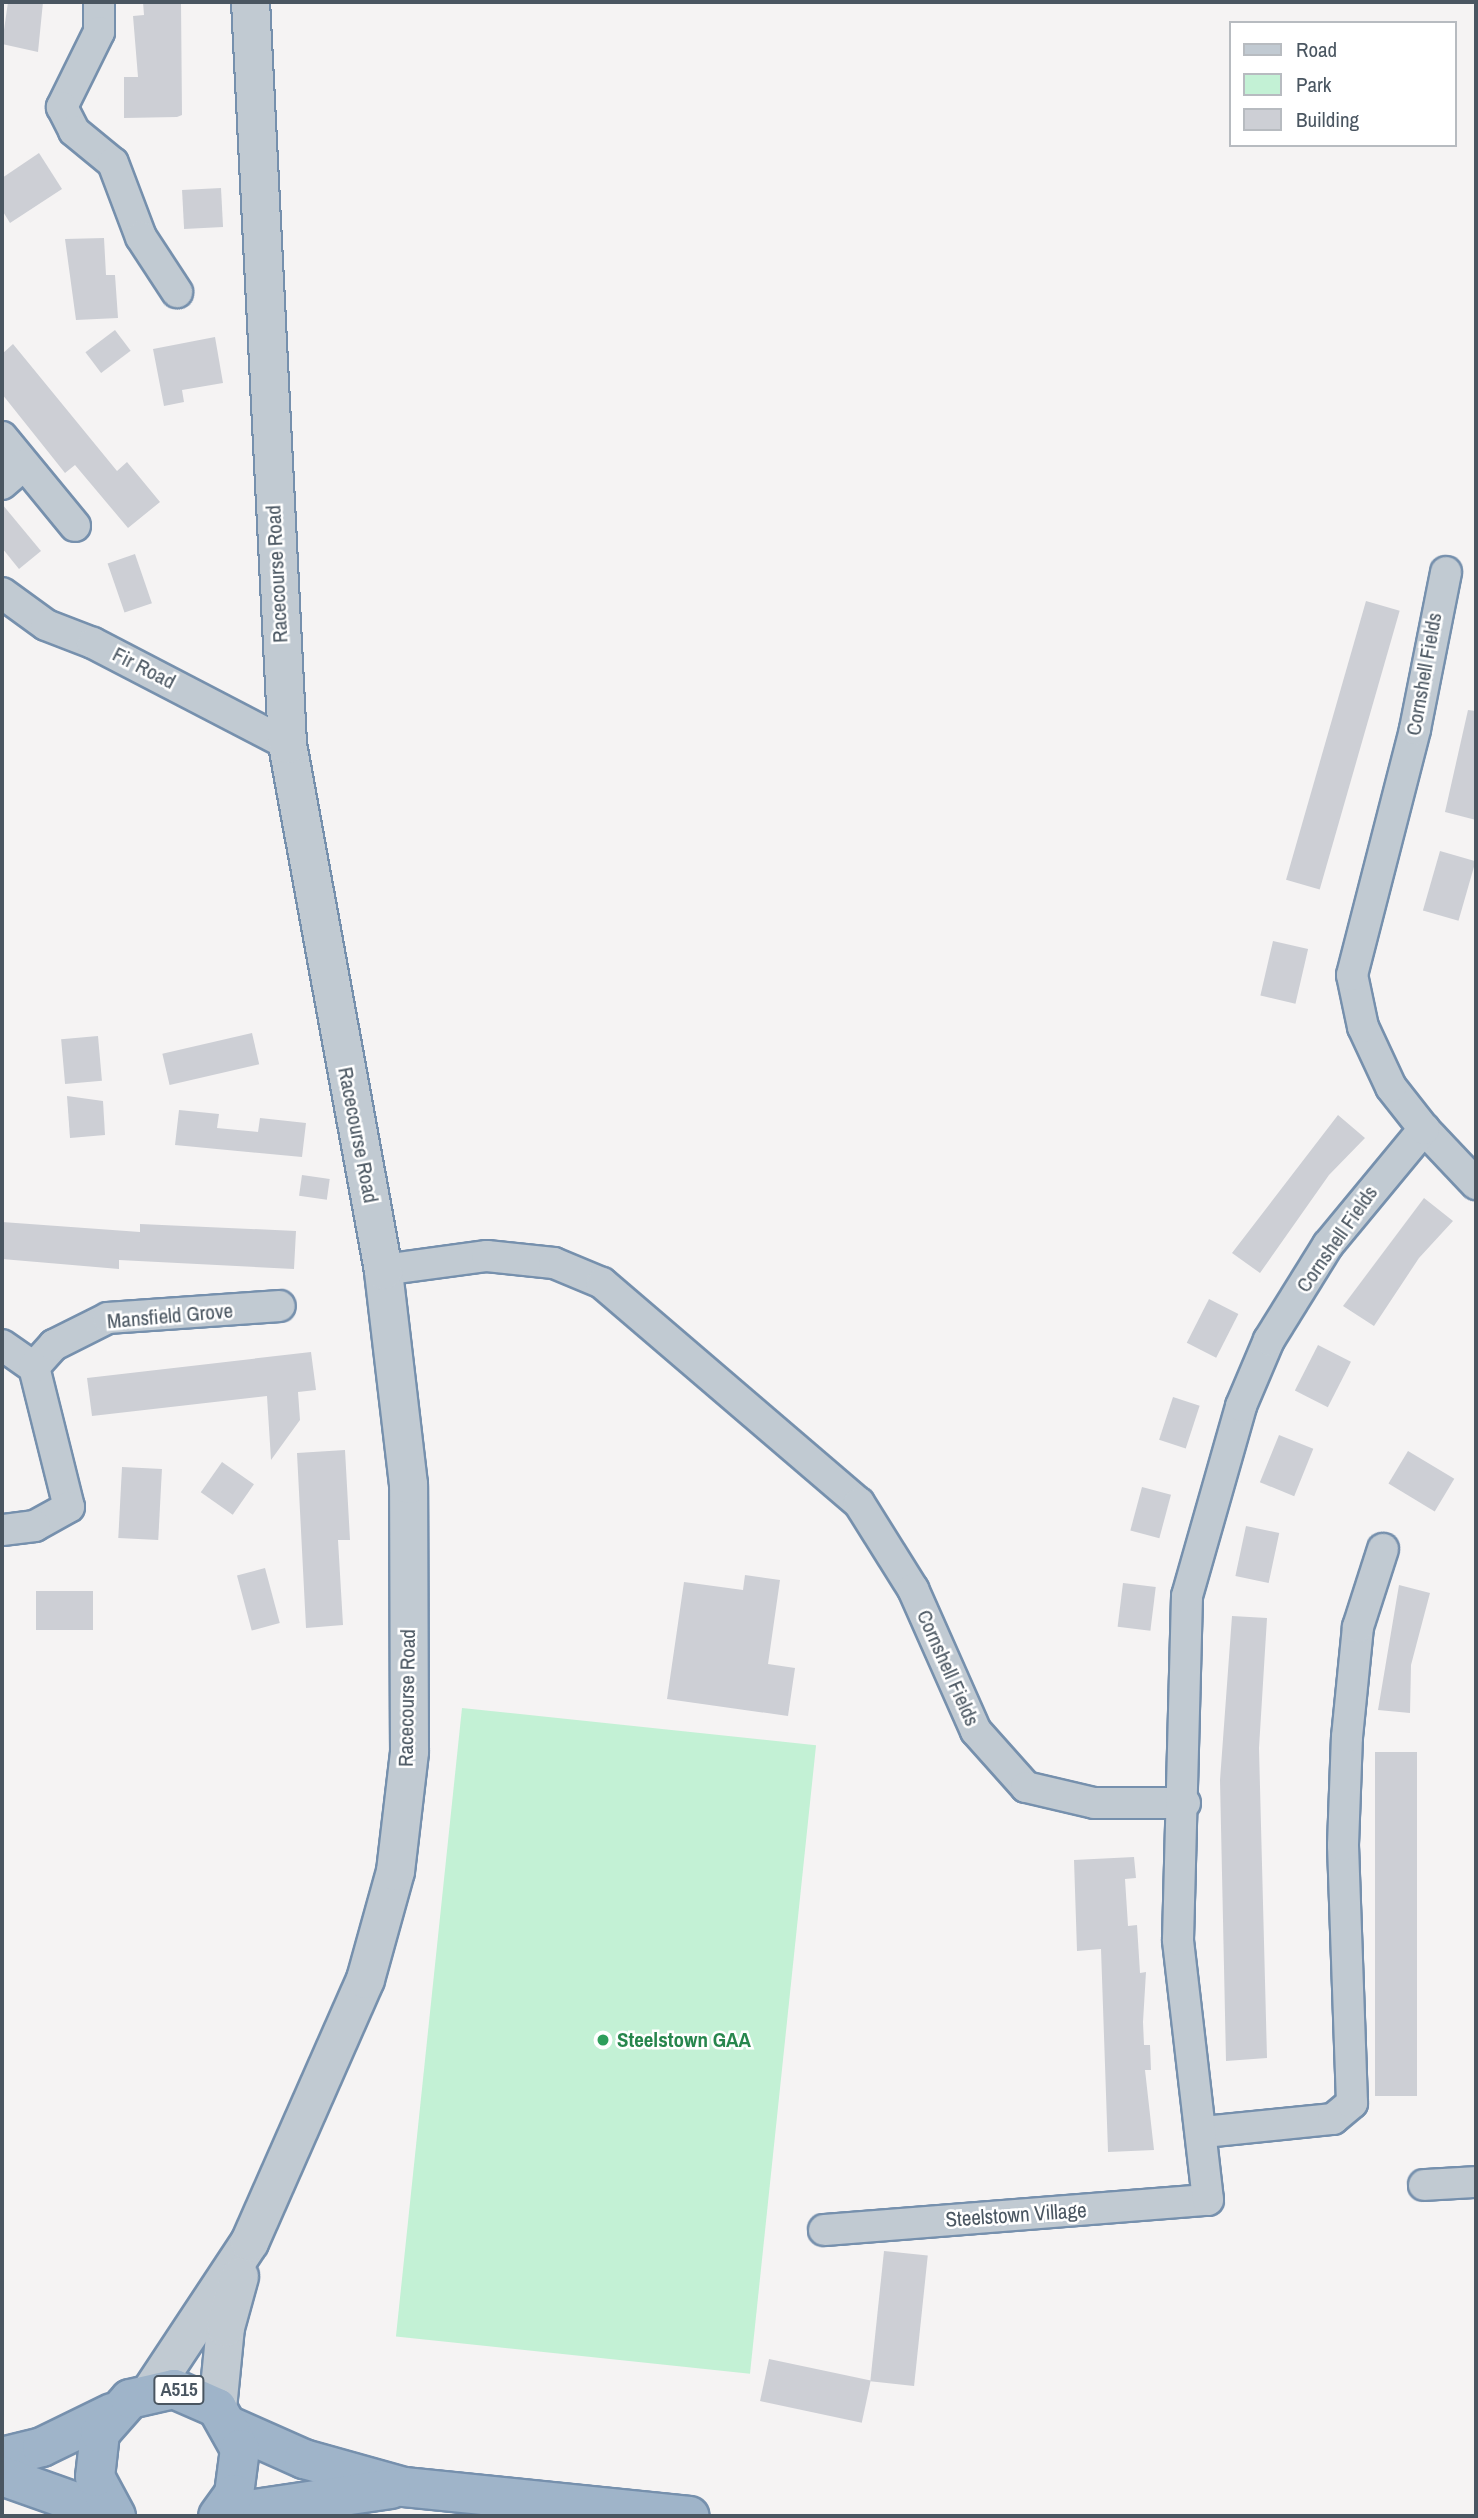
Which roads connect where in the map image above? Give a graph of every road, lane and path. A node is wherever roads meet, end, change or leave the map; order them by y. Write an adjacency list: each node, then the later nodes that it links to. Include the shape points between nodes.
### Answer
1 (99, 2): 3 (street, via 99,32 62,107 74,131 113,163 141,237)
2 (250, 2): 10 (street, Racecourse Road)
3 (177, 292)
4 (2, 437): 5 (street)
5 (24, 465): 6 (street); 7 (street)
6 (2, 484)
7 (75, 526)
8 (1446, 572): 11 (street, Cornshell Fields, via 1415,729 1352,975 1363,1027 1391,1087)
9 (2, 593): 10 (street, Fir Road, via 46,625 93,643)
10 (287, 744): 13 (street, Racecourse Road)
11 (1424, 1129): 12 (street, Cornshell Fields); 19 (street, Cornshell Fields, via 1328,1245 1269,1340 1241,1406 1187,1596)
12 (1476, 1184)
13 (383, 1270): 19 (street, Cornshell Fields, via 488,1256 554,1263 602,1283 859,1503 913,1589 976,1731 1026,1787 1094,1802); 24 (street, Racecourse Road, via 408,1484 409,1751 395,1871 365,1979)
14 (280, 1306): 16 (street, Mansfield Grove, via 108,1318 54,1345)
15 (2, 1345): 16 (street)
16 (33, 1367): 17 (street, via 69,1507 35,1525)
17 (2, 1530)
18 (1383, 1549): 20 (street, via 1358,1627 1347,1737 1343,1845 1352,2103 1334,2119)
19 (1185, 1803): 20 (street, via 1178,1940)
20 (1204, 2132): 23 (street, Steelstown Village, via 1208,2200)
21 (1476, 2182): 22 (street)
22 (1423, 2185)
23 (824, 2230)
24 (249, 2242): 25 (street, Racecourse Road); 27 (street, Racecourse Road, via 225,2327)
25 (151, 2390): 26 (highway, A515); 27 (highway, A515, via 197,2395)
26 (112, 2413): 28 (highway, A515, via 42,2447); 32 (highway, via 94,2454 94,2477)
27 (225, 2417): 30 (highway, A515, via 304,2459); 31 (highway, A515, via 241,2472)
28 (2, 2457)
29 (2, 2476): 32 (highway)
30 (404, 2487): 31 (highway, A515); 33 (highway, A515)
31 (219, 2515)
32 (116, 2516)
33 (690, 2516)

